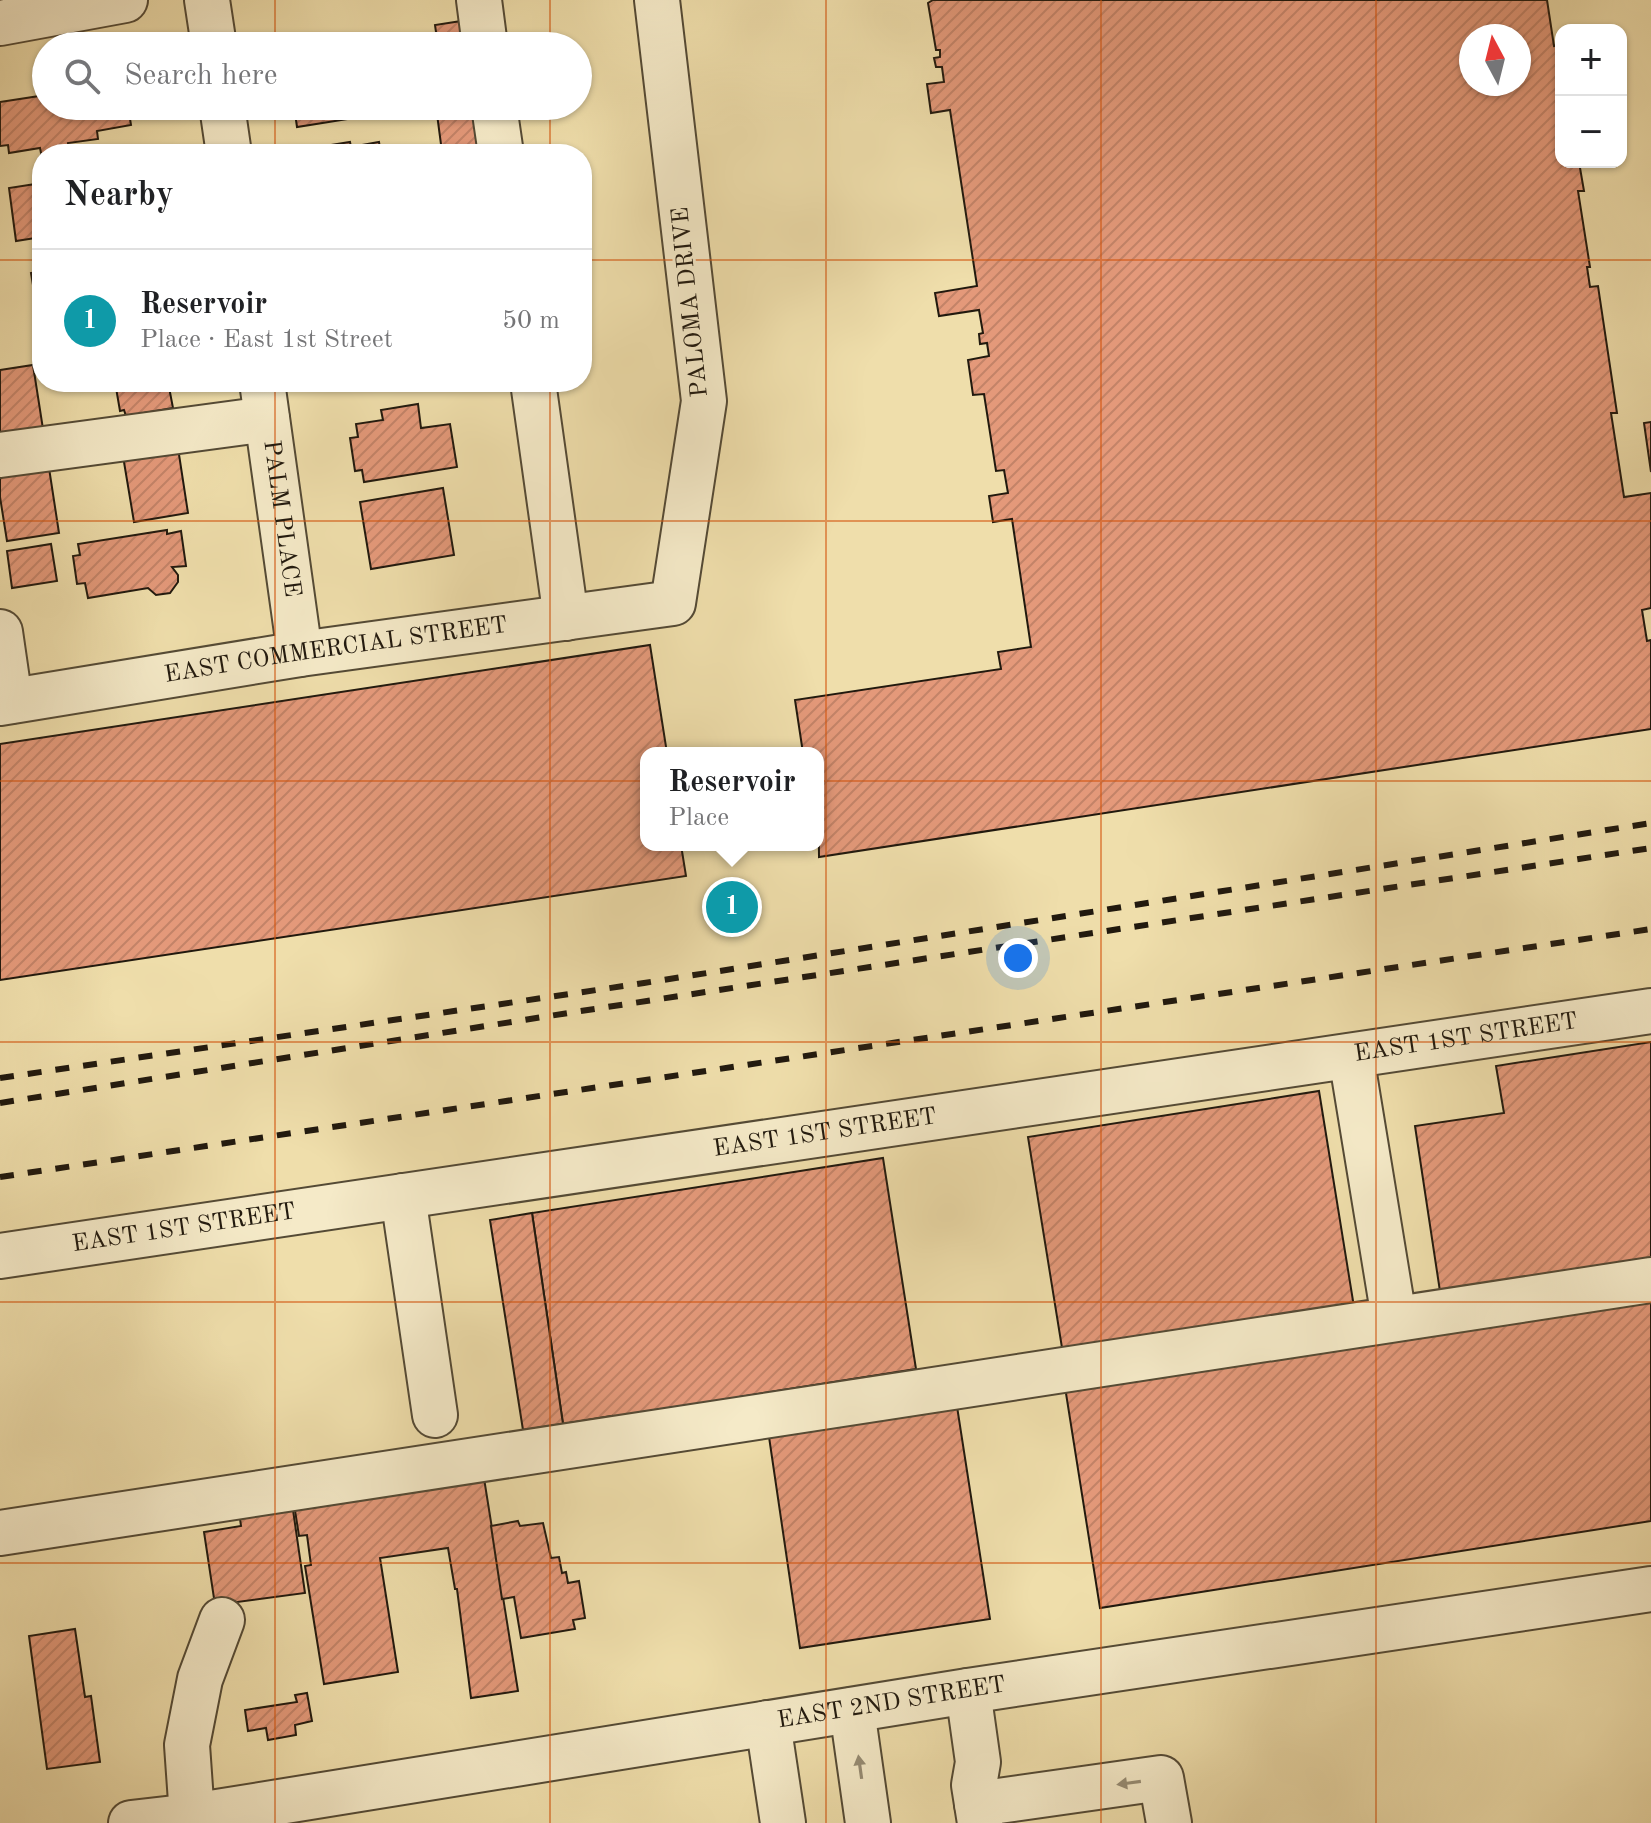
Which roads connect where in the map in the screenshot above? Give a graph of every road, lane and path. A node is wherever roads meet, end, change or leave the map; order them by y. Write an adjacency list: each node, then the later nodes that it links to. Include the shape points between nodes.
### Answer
1 (125, 0): 5 (street)
2 (207, 0): 6 (street)
3 (479, 0): 7 (street)
4 (657, 0): 15 (street, PALOMA DRIVE, via 704,401)
5 (0, 23)
6 (212, 32)
7 (483, 32)
8 (224, 120): 10 (street)
9 (496, 120): 11 (street)
10 (228, 144)
11 (500, 144)
12 (534, 392): 16 (street)
13 (265, 401): 14 (street); 18 (street, PALM PLACE)
14 (0, 455)
15 (673, 603): 16 (street, EAST COMMERCIAL STREET)
16 (566, 618): 18 (street, EAST COMMERCIAL STREET)
17 (0, 632): 19 (street)
18 (300, 654): 19 (street, EAST COMMERCIAL STREET)
19 (5, 702)
20 (1651, 1011): 21 (street, EAST 1ST STREET)
21 (1351, 1056): 22 (street, EAST 1ST STREET); 25 (street)
22 (403, 1196): 23 (street, EAST 1ST STREET); 26 (street)
23 (0, 1256)
24 (1651, 1280): 25 (street)
25 (1394, 1318): 27 (street)
26 (435, 1415)
27 (0, 1533)
28 (1651, 1589): 30 (street, EAST 2ND STREET)
29 (222, 1620): 34 (street, via 200,1679 187,1745)
30 (968, 1691): 31 (street, EAST 2ND STREET); 33 (street, via 978,1762)
31 (852, 1710): 32 (street, EAST 2ND STREET); 37 (street, one-way to 31)
32 (768, 1723): 34 (street, EAST 2ND STREET); 36 (street)
33 (978, 1813): 38 (street, one-way to 33, via 1161,1778)
34 (192, 1816): 35 (street, EAST 2ND STREET)
35 (131, 1823)
36 (783, 1823)
37 (868, 1823)
38 (1169, 1823)

